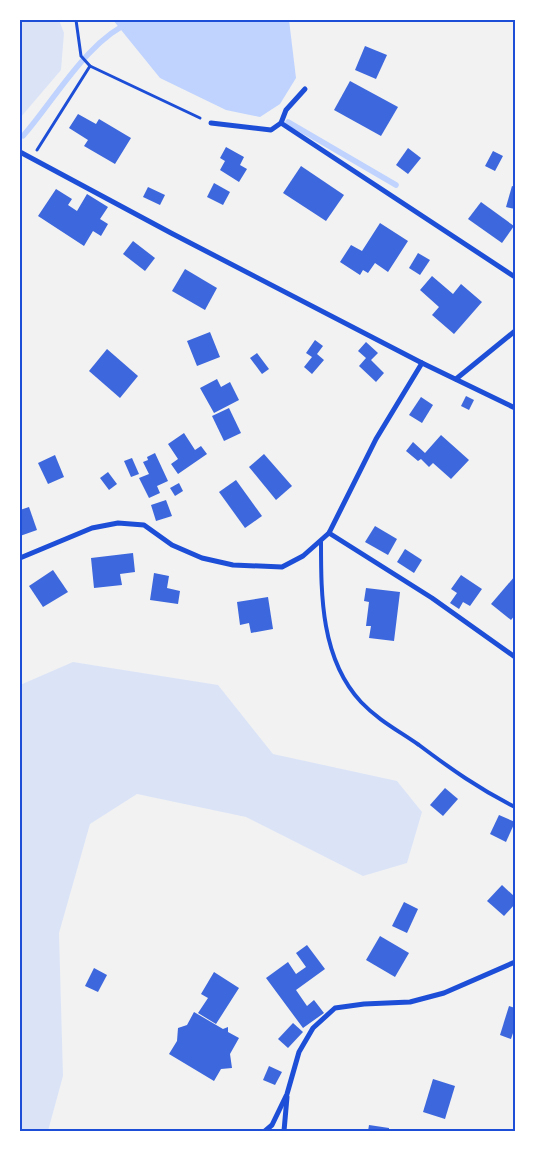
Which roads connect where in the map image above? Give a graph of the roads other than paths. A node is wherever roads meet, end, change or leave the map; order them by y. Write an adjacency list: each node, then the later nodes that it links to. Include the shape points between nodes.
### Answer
1 (305, 89): 3 (street, via 286,110)
2 (211, 123): 3 (street, via 271,130)
3 (281, 123): 5 (street)
4 (20, 152): 7 (street)
5 (515, 277)
6 (515, 331): 8 (street)
7 (422, 364): 8 (street); 10 (street, via 376,440)
8 (456, 379): 9 (street)
9 (515, 408)
10 (329, 533): 11 (street); 13 (street, via 432,598)
11 (321, 542): 12 (street, via 282,567 233,565 202,558 172,545 144,525 118,522 92,528); 14 (lane, via 321,592 326,634 343,674 360,700 385,724 481,790)
12 (20, 558)
13 (515, 657)
14 (515, 807)
15 (515, 962): 16 (street, via 435,996 410,1002 335,1008 313,1028 299,1052)
16 (287, 1094): 17 (street); 18 (street)
17 (266, 1131)
18 (284, 1131)

